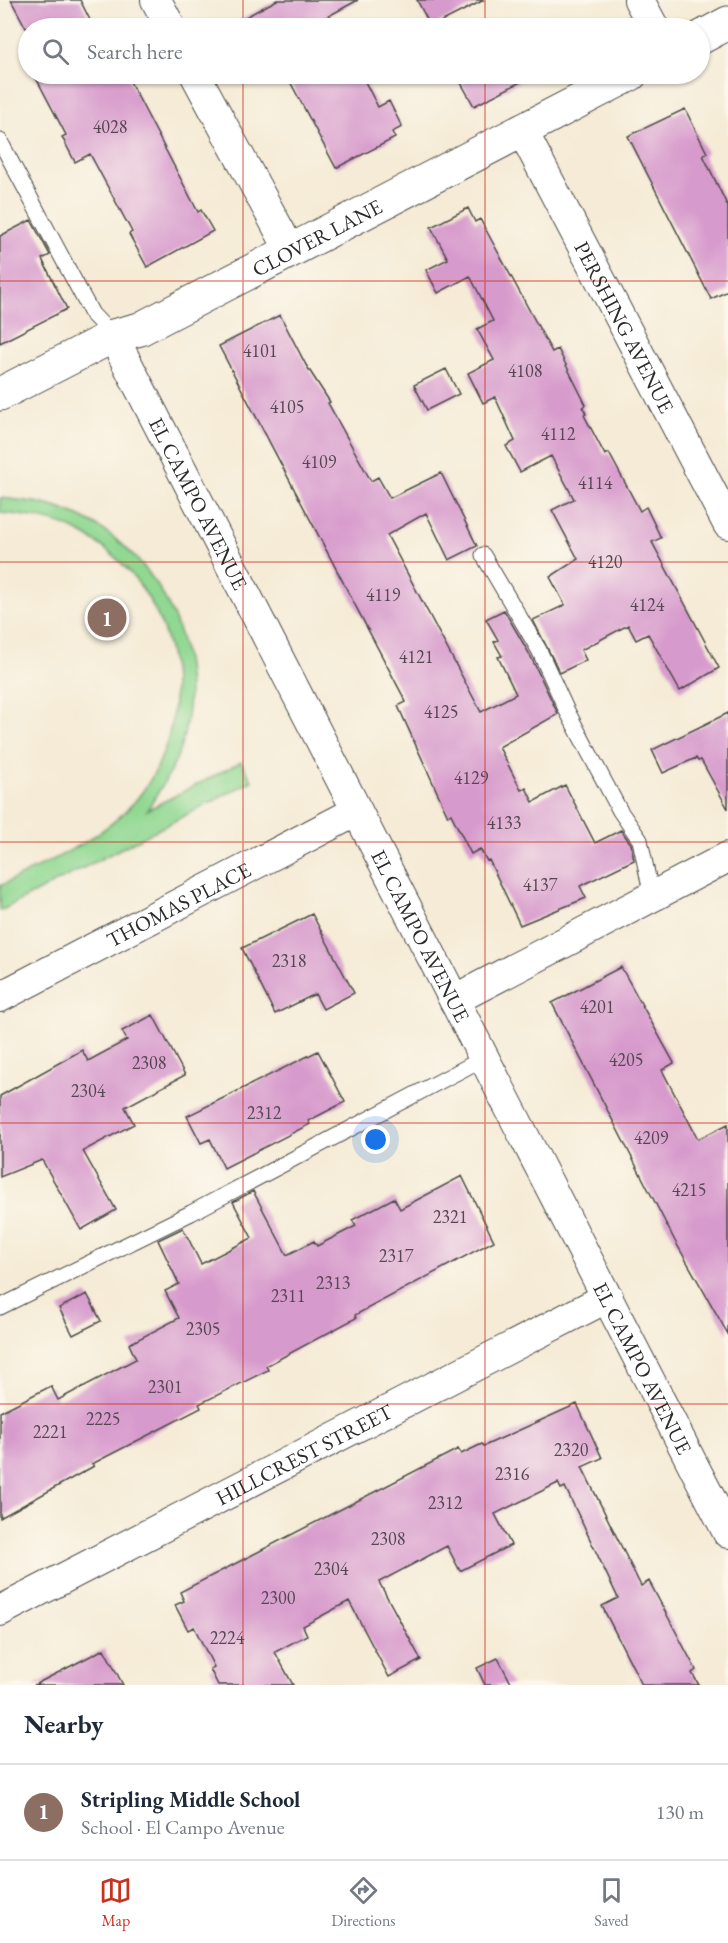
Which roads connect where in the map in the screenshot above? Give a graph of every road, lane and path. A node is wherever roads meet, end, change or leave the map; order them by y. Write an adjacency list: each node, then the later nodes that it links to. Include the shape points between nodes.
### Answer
1 (156, 0): 3 (street)
2 (639, 0): 4 (street)
3 (166, 18)
4 (649, 18)
5 (728, 23): 6 (street)
6 (710, 32)
7 (200, 84): 11 (street)
8 (612, 84): 9 (street, CLOVER LANE)
9 (522, 130): 11 (street, CLOVER LANE); 14 (street, PERSHING AVENUE)
10 (0, 141): 12 (lane, via 92,314)
11 (291, 252): 12 (street, CLOVER LANE, via 140,329)
12 (113, 336): 13 (street, CLOVER LANE); 16 (street, EL CAMPO AVENUE)
13 (0, 394)
14 (728, 524)
15 (483, 555): 18 (lane, via 538,650 620,811 640,840)
16 (357, 811): 19 (street, THOMAS PLACE); 20 (street, EL CAMPO AVENUE)
17 (728, 857): 18 (street)
18 (652, 897): 20 (street)
19 (0, 997)
20 (454, 1000): 21 (street, EL CAMPO AVENUE)
21 (484, 1058): 22 (street, EL CAMPO AVENUE); 23 (lane, via 191,1213)
22 (608, 1297): 24 (street, EL CAMPO AVENUE); 25 (street, HILLCREST STREET)
23 (0, 1306)
24 (728, 1533)
25 (0, 1611)

